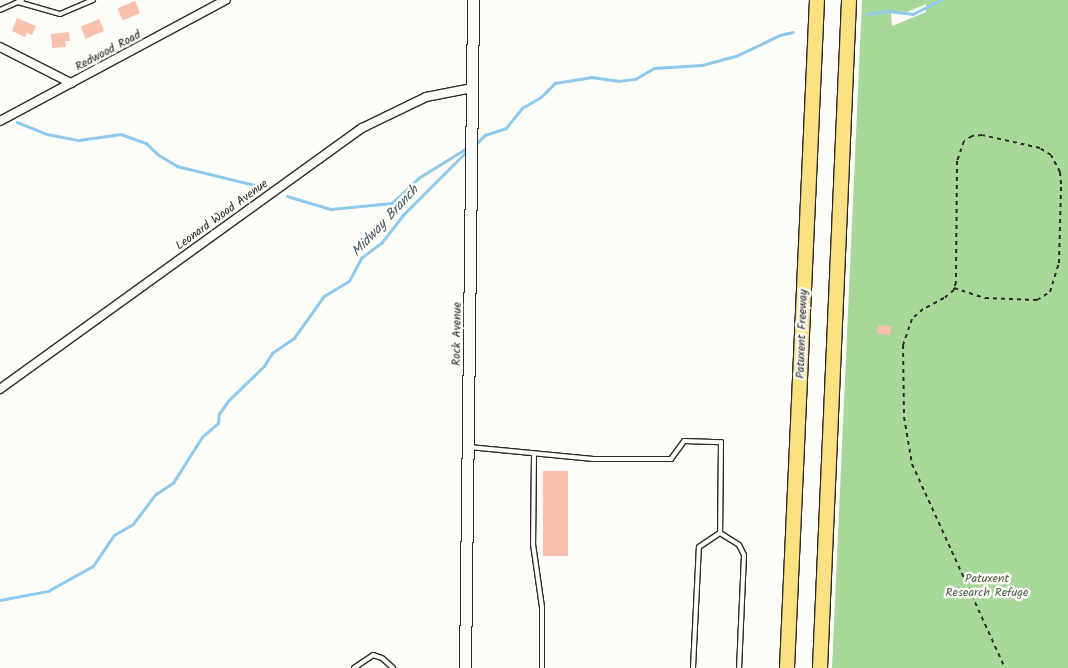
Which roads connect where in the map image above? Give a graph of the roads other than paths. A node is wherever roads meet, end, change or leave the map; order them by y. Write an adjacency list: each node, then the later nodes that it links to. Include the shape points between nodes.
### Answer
1 (93, 0): 6 (lane, via 60,14)
2 (226, 0): 7 (street, Redwood Road)
3 (473, 0): 11 (street, Rock Avenue)
4 (816, 0): 23 (highway, Patuxent Freeway)
5 (849, 0): 24 (highway)
6 (20, 1): 8 (lane)
7 (210, 4): 10 (street, Redwood Road)
8 (0, 10)
9 (0, 47): 10 (street)
10 (71, 83): 12 (street, Redwood Road)
11 (472, 88): 13 (street, Leonard Wood Avenue, via 426,97 362,128); 14 (street, Rock Avenue)
12 (0, 121)
13 (0, 389)
14 (469, 447): 15 (lane); 19 (street, Rock Avenue)
15 (534, 454): 16 (lane, via 593,459 671,459 684,441 721,442); 20 (lane, via 533,544 542,606)
16 (720, 533): 21 (lane, via 699,547); 22 (lane, via 740,545 744,555)
17 (354, 668): 18 (lane, via 373,655 382,658)
18 (392, 668)
19 (465, 668)
20 (542, 668)
21 (693, 668)
22 (739, 668)
23 (788, 668)
24 (820, 668)

